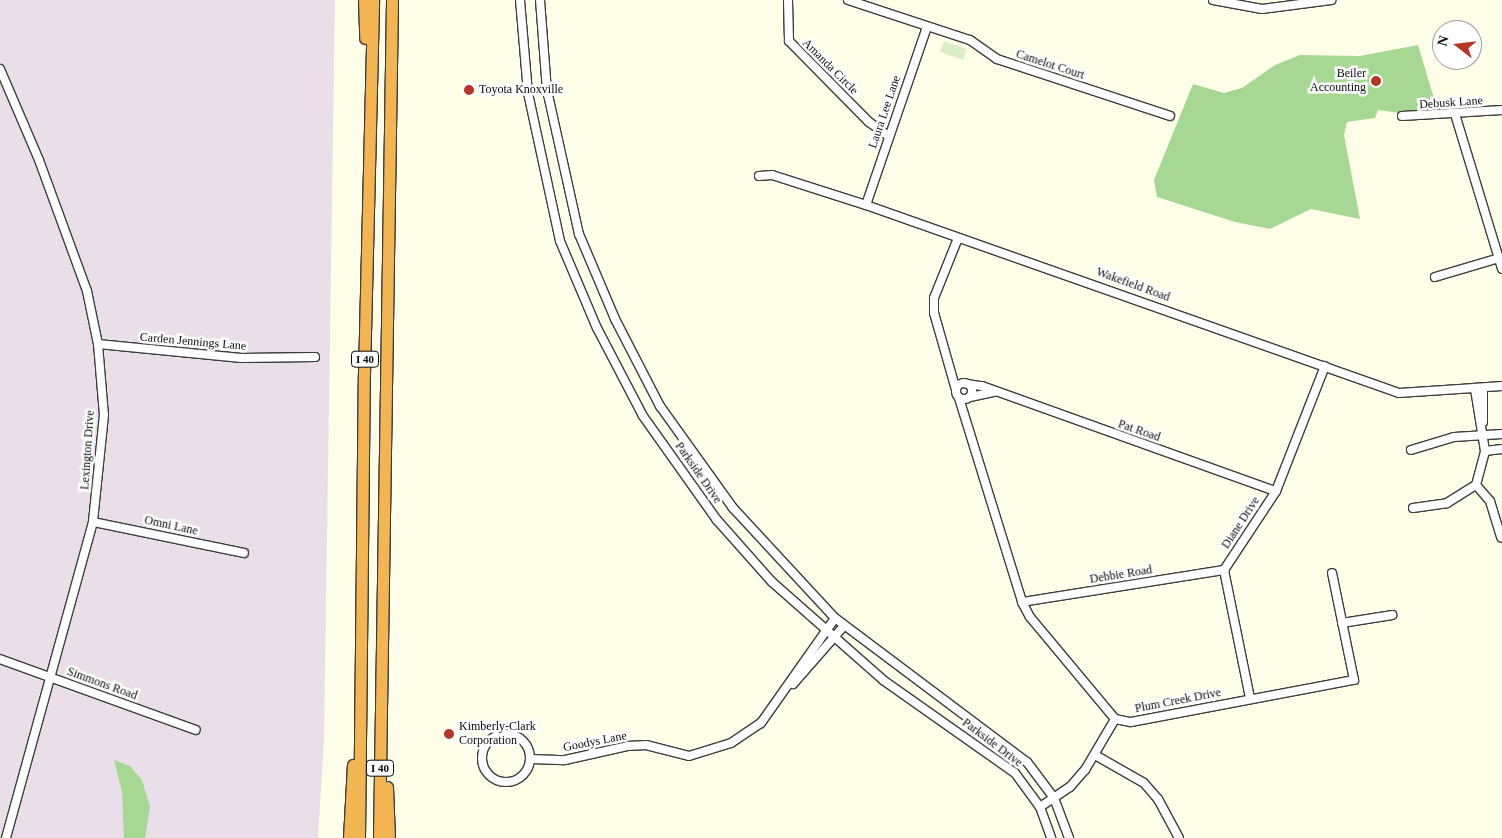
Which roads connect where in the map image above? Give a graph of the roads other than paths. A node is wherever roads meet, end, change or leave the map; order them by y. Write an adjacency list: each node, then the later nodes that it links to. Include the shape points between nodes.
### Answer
1 (364, 0): 17 (highway)
2 (373, 0): 17 (highway, I 40)
3 (392, 0): 58 (highway, I 40)
4 (520, 0): 53 (street, Parkside Drive, via 528,92 551,210 560,241 597,328 643,416 717,520 772,582)
5 (540, 0): 50 (street, Parkside Drive, via 547,90 571,206 579,234 615,319 660,406 733,508)
6 (788, 0): 16 (street, Amanda Circle, via 789,41 869,122)
7 (848, 0): 10 (street)
8 (1213, 0): 9 (street, via 1262,9)
9 (1331, 0)
10 (927, 27): 14 (street, Camelot Court, via 979,44 996,59); 16 (street, Laura Lee Lane)
11 (0, 69): 24 (street, Lexington Drive, via 79,268)
12 (1502, 110): 13 (street, Debusk Lane)
13 (1455, 114): 15 (street, Debusk Lane); 21 (street)
14 (1170, 116)
15 (1402, 116)
16 (888, 136): 19 (street, Laura Lee Lane)
17 (369, 161): 60 (highway, I 40)
18 (759, 176): 19 (street, Wakefield Road, via 772,175)
19 (866, 205): 20 (street, Wakefield Road)
20 (958, 238): 26 (street, Wakefield Road); 27 (street, via 934,298 934,313)
21 (1499, 258): 22 (street); 23 (street)
22 (1502, 269)
23 (1435, 277)
24 (98, 344): 25 (street, Carden Jennings Lane, via 241,358); 43 (street, Lexington Drive, via 104,415)
25 (315, 357)
26 (1325, 366): 30 (street, Wakefield Road, via 1399,393); 41 (street, Diane Drive)
27 (952, 371): 28 (street); 32 (street)
28 (966, 384): 31 (street, Pat Road); 32 (street); 33 (street, via 972,389)
29 (1502, 386): 30 (street, Wakefield Road)
30 (1480, 388): 35 (street)
31 (996, 392): 33 (street); 41 (street, Pat Road)
32 (958, 394): 33 (street); 34 (street)
33 (969, 398): 34 (street)
34 (967, 419): 48 (street)
35 (1484, 434): 36 (street); 38 (street, via 1430,442); 39 (street)
36 (1502, 434)
37 (1502, 449): 39 (street)
38 (1411, 450)
39 (1485, 450): 40 (street)
40 (1476, 485): 42 (street, via 1447,503); 44 (street, via 1490,501)
41 (1276, 491): 46 (street, Diane Drive)
42 (1413, 508)
43 (93, 522): 45 (street, Omni Lane); 56 (street, Lexington Drive)
44 (1501, 537)
45 (244, 553)
46 (1224, 570): 48 (street, Debbie Road); 59 (street)
47 (1332, 573): 51 (street, Plum Creek Drive)
48 (1022, 602): 61 (street, via 1030,617)
49 (1392, 615): 51 (street)
50 (835, 618): 52 (street, Parkside Drive); 53 (street, Goodys Lane)
51 (1342, 622): 59 (street, Plum Creek Drive, via 1354,680)
52 (844, 626): 54 (street, Goodys Lane); 65 (street, Parkside Drive, via 1010,748 1027,762)
53 (825, 631): 54 (street, Parkside Drive); 57 (street, Goodys Lane)
54 (833, 639): 57 (street, Goodys Lane); 66 (street, Parkside Drive, via 891,686 1004,764)
55 (0, 659): 56 (street, Simmons Road)
56 (50, 676): 62 (street, Simmons Road); 67 (street, Lexington Drive)
57 (788, 689): 64 (street, Goodys Lane, via 761,723 731,743 688,756 646,745 565,760)
58 (382, 698): 70 (highway, I 40); 71 (highway)
59 (1250, 698): 61 (street, Plum Creek Drive, via 1131,722)
60 (359, 719): 68 (highway, via 351,782); 69 (highway, I 40)
61 (1115, 719): 63 (street)
62 (196, 730)
63 (1095, 755): 65 (street, via 1070,787); 74 (street, via 1144,783 1158,799)
64 (530, 759): 64 (street, via 521,738 507,733 495,736 487,744 482,758 493,778 510,782 524,774)
65 (1054, 798): 66 (street); 73 (street, Parkside Drive)
66 (1040, 807): 72 (street, Parkside Drive)
67 (6, 838)
68 (349, 838)
69 (360, 838)
70 (379, 838)
71 (388, 838)
72 (1051, 838)
73 (1069, 838)
74 (1179, 838)

